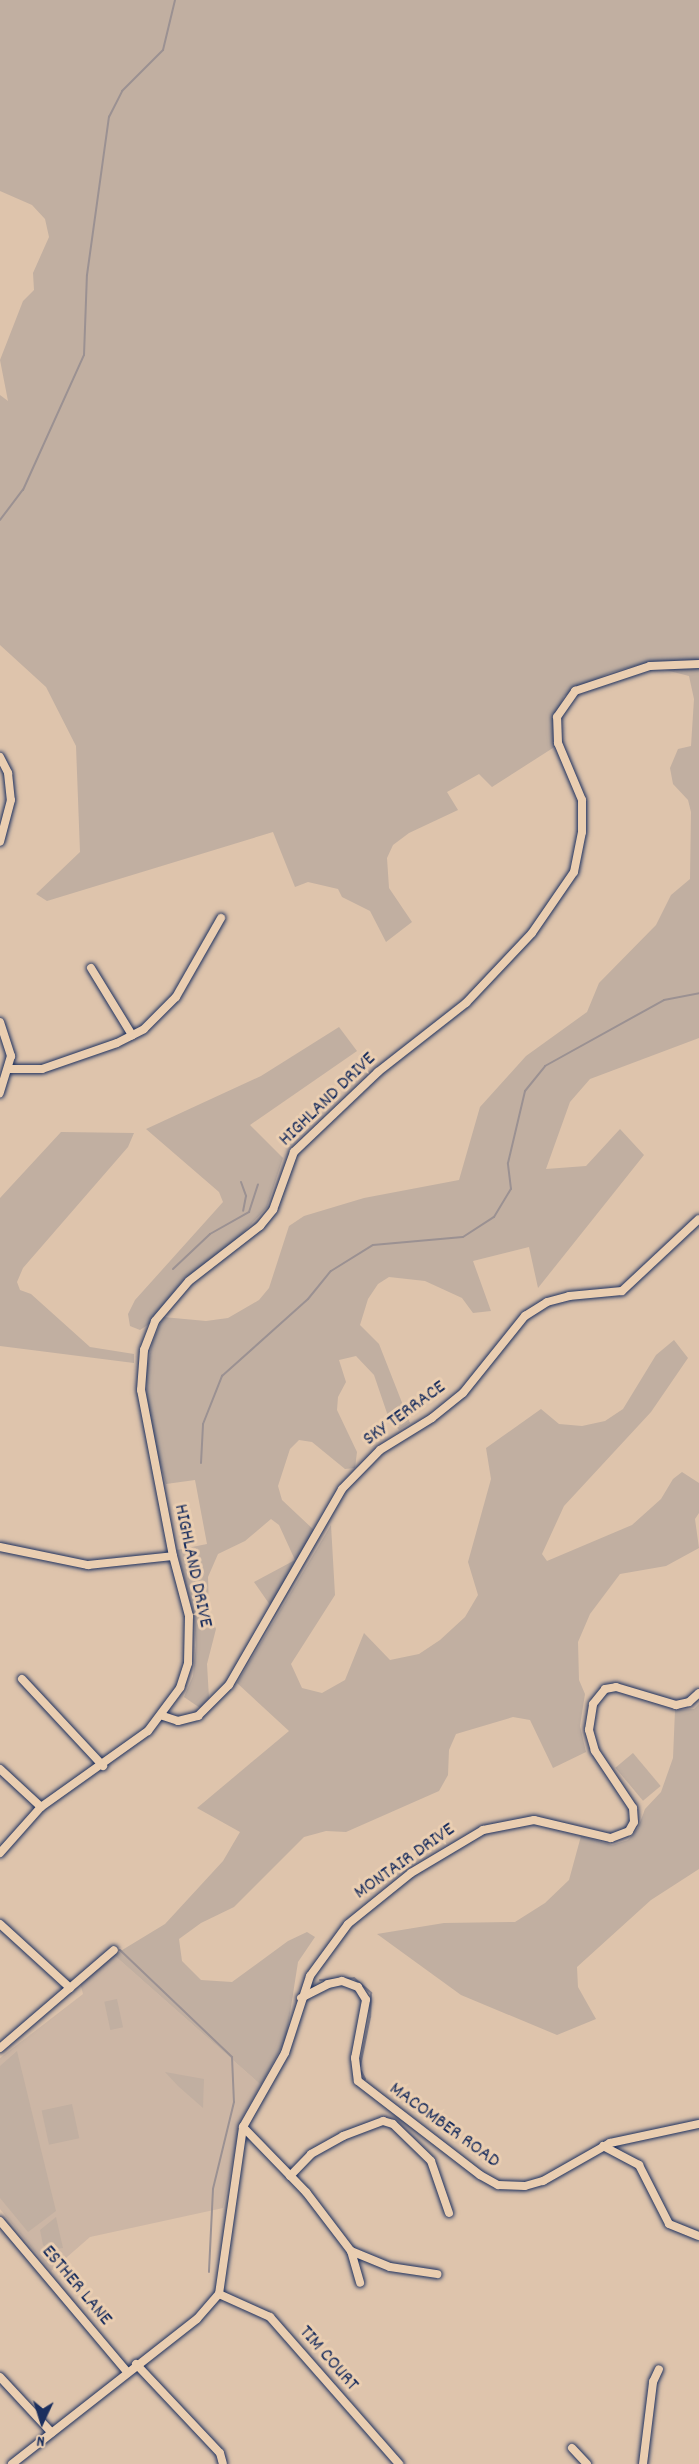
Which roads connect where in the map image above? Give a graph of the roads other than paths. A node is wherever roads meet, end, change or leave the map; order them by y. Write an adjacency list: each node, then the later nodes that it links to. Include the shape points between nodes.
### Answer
1 (699, 664): 12 (street, HIGHLAND DRIVE, via 650,666 575,692 557,717 558,743 582,800 582,832 574,872 532,933 466,1003 378,1072 294,1152 273,1210 260,1226 189,1281 155,1321 143,1357 141,1390)
2 (0, 757): 3 (street, via 11,791)
3 (0, 842)
4 (221, 918): 7 (street, via 176,997 144,1029)
5 (91, 968): 7 (street)
6 (0, 1022): 8 (street, via 9,1046)
7 (132, 1035): 8 (street, via 42,1069)
8 (10, 1069): 9 (street)
9 (0, 1093)
10 (699, 1218): 15 (street, SKY TERRACE, via 622,1291 569,1296 547,1302 525,1316 463,1394 380,1450 342,1489 229,1685 198,1716 178,1721)
11 (0, 1547): 12 (street, via 88,1565)
12 (172, 1556): 15 (street, HIGHLAND DRIVE, via 189,1616 190,1642 180,1688)
13 (22, 1679): 16 (street)
14 (699, 1693): 23 (street, MONTAIR DRIVE, via 676,1705 616,1687 605,1689 593,1704 589,1730 596,1751 633,1808 634,1822 629,1831 611,1838 534,1820 483,1830 458,1842 383,1894 348,1924 329,1945)
15 (163, 1716): 16 (street, HIGHLAND DRIVE)
16 (103, 1766): 18 (street, HIGHLAND DRIVE)
17 (0, 1769): 18 (street)
18 (41, 1807): 19 (street, HIGHLAND DRIVE)
19 (0, 1853)
20 (0, 1924): 22 (street)
21 (114, 1950): 22 (street)
22 (70, 1988): 24 (street)
23 (301, 1998): 26 (street, via 285,2053); 27 (street, MACOMBER ROAD, via 328,1983 358,1987 366,2000 355,2058 358,2081 489,2181 507,2186 543,2181)
24 (0, 2048)
25 (699, 2124): 27 (street, MACOMBER ROAD)
26 (243, 2127): 28 (street); 35 (street)
27 (603, 2146): 31 (street, via 639,2165 669,2224)
28 (290, 2176): 29 (street, via 311,2154 343,2136 383,2121 393,2124 431,2161); 32 (street)
29 (449, 2213)
30 (0, 2221): 38 (street, ESTHER LANE)
31 (699, 2236)
32 (351, 2251): 33 (street, via 390,2267); 34 (street)
33 (437, 2274)
34 (360, 2283)
35 (219, 2294): 36 (street, via 197,2319); 44 (street, TIM COURT, via 270,2317)
36 (136, 2364): 38 (street); 43 (street, via 220,2453)
37 (658, 2369): 46 (street)
38 (127, 2372): 40 (street)
39 (0, 2378): 40 (street)
40 (52, 2433): 42 (street)
41 (572, 2448): 45 (street)
42 (12, 2464)
43 (223, 2464)
44 (399, 2464)
45 (587, 2464)
46 (642, 2464)

